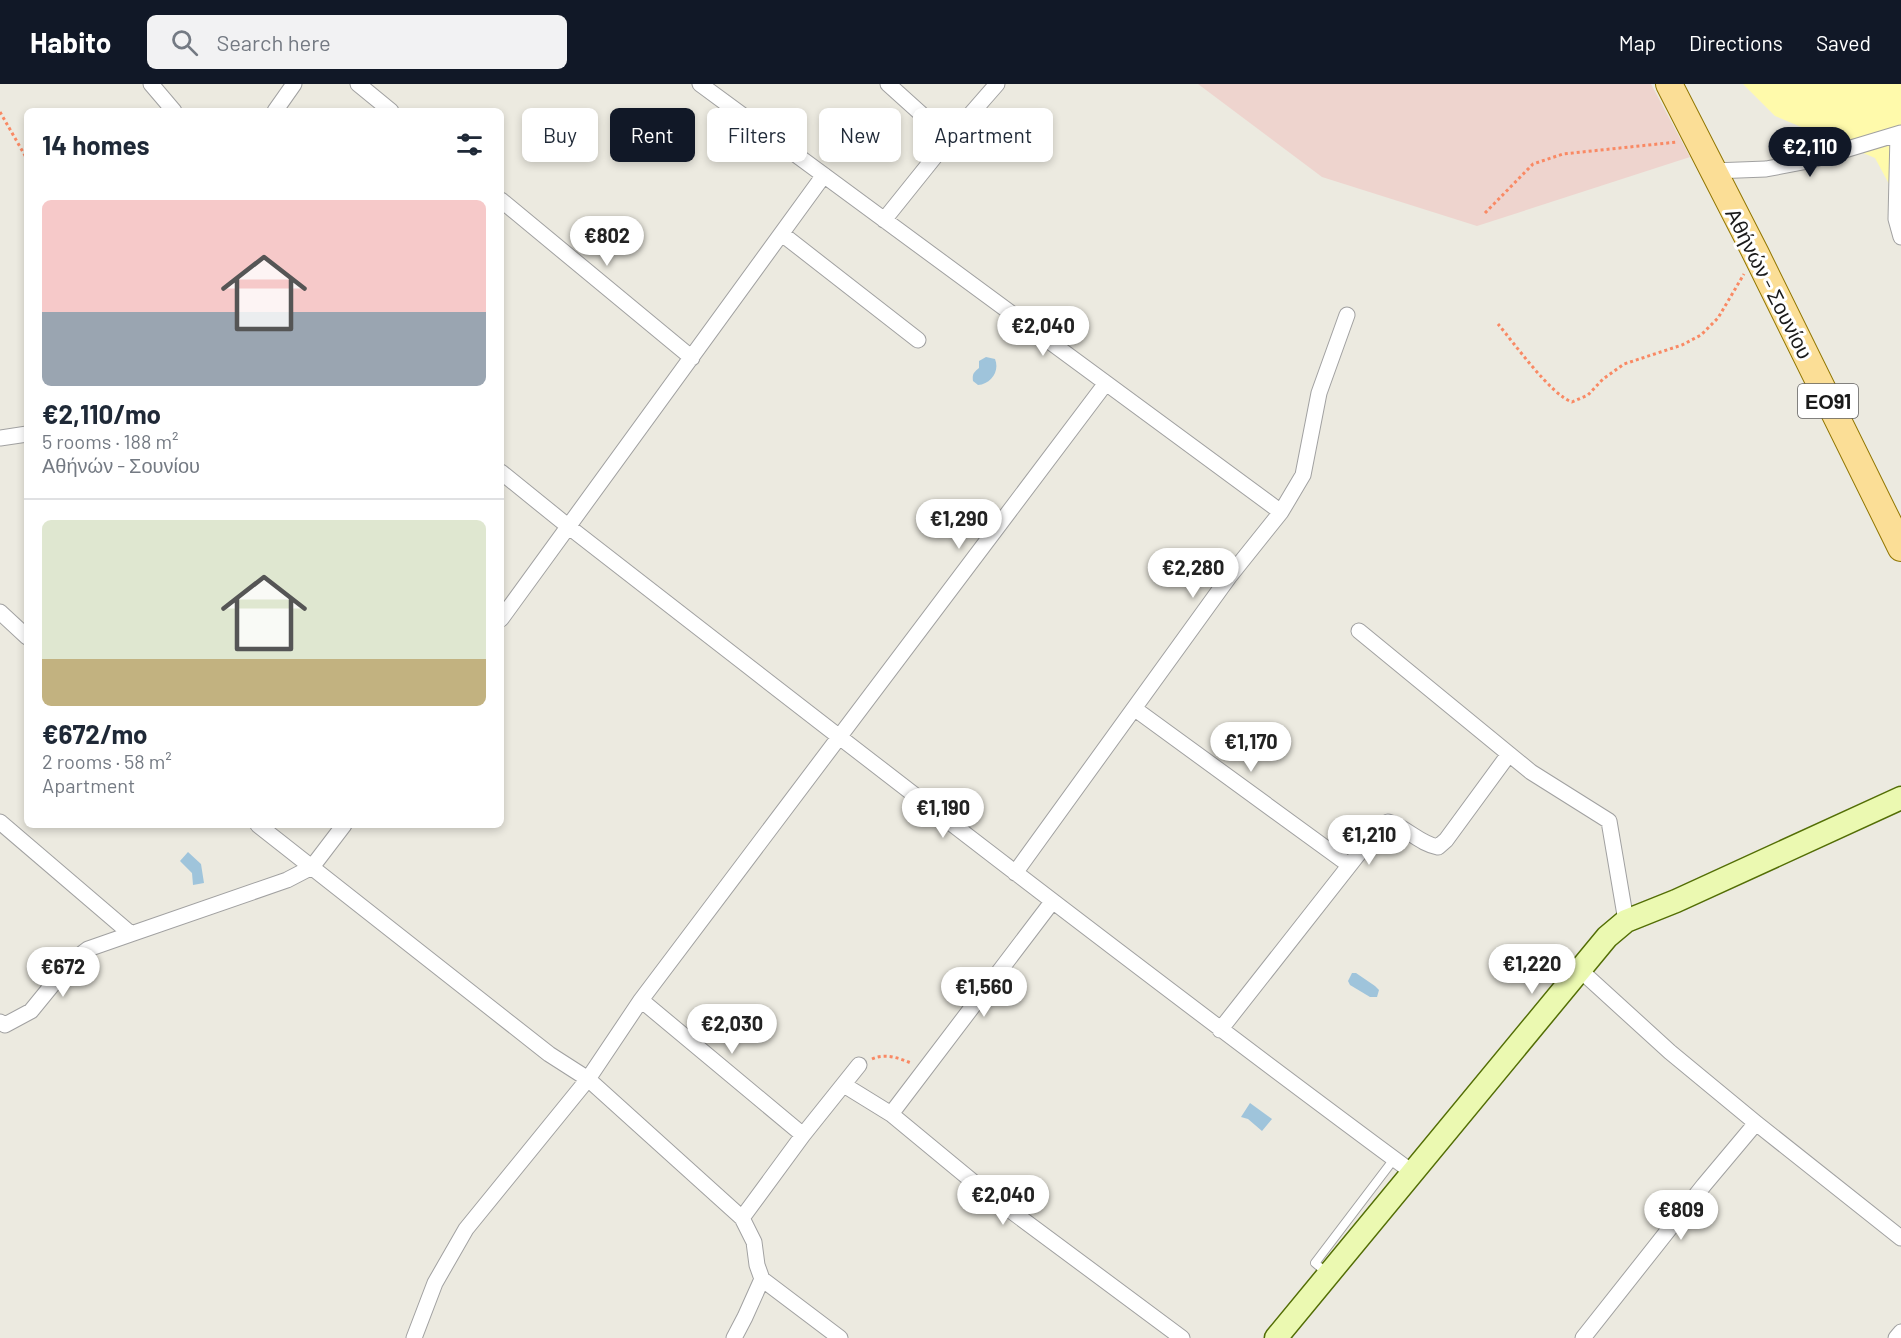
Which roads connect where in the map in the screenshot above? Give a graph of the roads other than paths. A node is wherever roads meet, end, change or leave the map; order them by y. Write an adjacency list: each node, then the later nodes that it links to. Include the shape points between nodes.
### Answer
1 (151, 84): 8 (street)
2 (294, 84): 9 (street)
3 (358, 84): 10 (street)
4 (700, 84): 16 (street)
5 (888, 84): 11 (street)
6 (997, 84): 12 (street)
7 (1669, 84): 15 (main road, Αθήνών - Σουνίου / ΕΟ91)
8 (171, 108)
9 (277, 108)
10 (387, 108)
11 (915, 108)
12 (976, 108)
13 (1900, 133): 15 (street, via 1808,161 1766,169); 20 (street, via 1896,219)
14 (931, 162): 18 (street)
15 (1713, 171): 30 (main road, Αθήνών - Σουνίου / ΕΟ91)
16 (824, 175): 18 (street); 19 (street)
17 (504, 202): 23 (street)
18 (884, 220): 24 (street)
19 (782, 234): 22 (street); 23 (street)
20 (1901, 237)
21 (1347, 315): 28 (street, via 1319,393 1303,475)
22 (918, 340)
23 (692, 358): 29 (street)
24 (1106, 383): 28 (street); 36 (street)
25 (24, 434): 26 (street)
26 (0, 438)
27 (504, 474): 29 (street)
28 (1281, 512): 35 (street, via 1229,577)
29 (568, 527): 32 (street); 36 (street)
30 (1901, 548)
31 (0, 612): 34 (street)
32 (504, 615)
33 (1359, 631): 37 (street)
34 (24, 634)
35 (1135, 709): 42 (street); 44 (street)
36 (838, 737): 44 (street); 49 (street)
37 (1509, 754): 42 (street, via 1438,847 1388,822); 46 (street, via 1610,821)
38 (1901, 798): 46 (street, via 1676,902)
39 (0, 822): 47 (street)
40 (262, 828): 43 (street)
41 (342, 828): 43 (street)
42 (1349, 865): 51 (street)
43 (312, 867): 47 (street, via 287,880); 53 (street, via 549,1054)
44 (1015, 873): 45 (street)
45 (1052, 902): 51 (street); 55 (street)
46 (1626, 921): 48 (street)
47 (131, 934): 50 (street, via 88,950 71,962 31,1011)
48 (1580, 969): 56 (street, via 1670,1052); 58 (street)
49 (641, 1000): 53 (street); 57 (street)
50 (2, 1024)
51 (1220, 1030): 58 (street)
52 (859, 1065): 54 (street)
53 (588, 1079): 59 (street); 63 (street, via 466,1229 435,1283)
54 (844, 1085): 55 (street); 57 (street)
55 (891, 1114): 66 (street, via 983,1190)
56 (1756, 1123): 60 (street); 68 (street)
57 (803, 1135): 59 (street)
58 (1403, 1165): 67 (street, via 1330,1274)
59 (742, 1218): 61 (street, via 754,1242)
60 (1901, 1238)
61 (762, 1279): 64 (street); 65 (street)
62 (1901, 1332): 69 (street)
63 (414, 1338)
64 (734, 1338)
65 (840, 1338)
66 (1182, 1338)
67 (1276, 1338)
68 (1582, 1338)
69 (1896, 1338)

